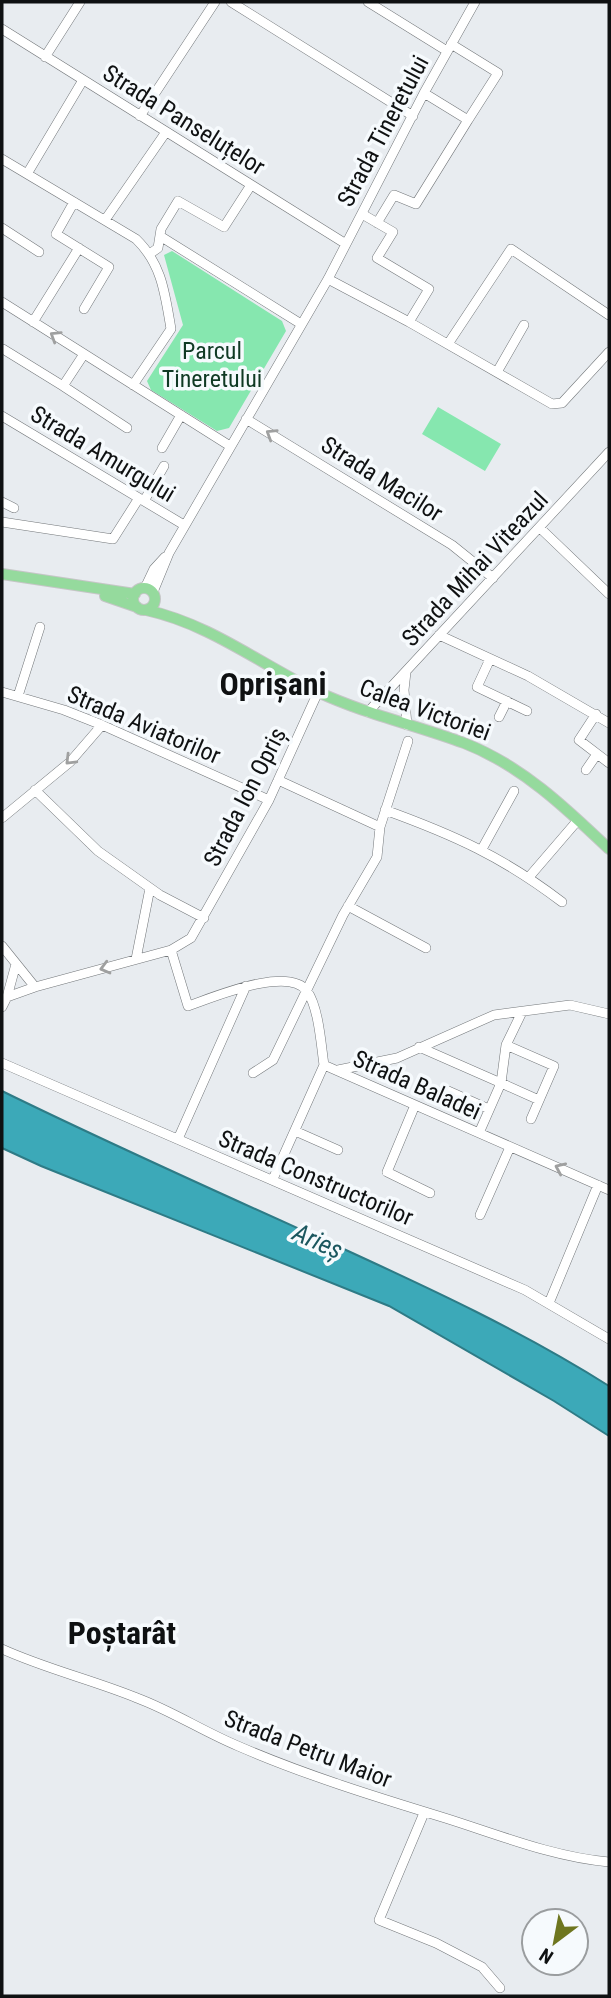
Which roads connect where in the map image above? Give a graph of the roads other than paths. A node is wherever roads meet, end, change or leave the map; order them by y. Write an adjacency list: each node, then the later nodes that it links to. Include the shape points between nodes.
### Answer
1 (80, 2): 8 (street)
2 (215, 2): 11 (street)
3 (231, 2): 12 (street)
4 (368, 2): 7 (street)
5 (475, 2): 7 (street, Strada Tineretului)
6 (3, 33): 8 (street, Strada Panseluțelor)
7 (449, 47): 10 (street, Strada Tineretului); 13 (street, via 498,73)
8 (46, 57): 9 (street, Strada Panseluțelor)
9 (83, 80): 11 (street, Strada Panseluțelor); 16 (street)
10 (424, 93): 12 (street, Strada Tineretului); 13 (street)
11 (141, 116): 14 (street, Strada Panseluțelor)
12 (413, 116): 19 (street, Strada Tineretului)
13 (468, 120): 21 (street, via 416,204 394,195)
14 (166, 132): 17 (street, Strada Panseluțelor); 20 (street)
15 (2, 159): 16 (street)
16 (27, 174): 18 (street)
17 (251, 185): 23 (street, via 224,227 178,201); 24 (street, Strada Panseluțelor)
18 (74, 202): 20 (street); 25 (street, via 56,233)
19 (362, 214): 21 (street); 24 (street, Strada Tineretului)
20 (105, 220): 27 (street)
21 (377, 223): 33 (street, via 393,232 377,258 429,289)
22 (2, 228): 26 (street)
23 (160, 236): 27 (street, via 158,248); 34 (street)
24 (346, 244): 28 (street, Strada Tineretului)
25 (79, 248): 30 (street, via 109,267); 32 (street)
26 (39, 252)
27 (150, 253): 41 (street, via 163,285 171,329)
28 (328, 279): 33 (street); 34 (street, Strada Tineretului)
29 (2, 302): 32 (street)
30 (83, 309)
31 (609, 316): 36 (street, via 511,249)
32 (33, 322): 39 (street, one-way to 32)
33 (409, 322): 36 (street)
34 (301, 324): 45 (street, Strada Tineretului)
35 (524, 324): 40 (street)
36 (448, 344): 40 (street)
37 (3, 349): 42 (street)
38 (609, 352): 40 (street, via 558,405)
39 (84, 354): 41 (street); 42 (street)
40 (497, 372)
41 (133, 385): 44 (street)
42 (63, 386): 46 (street)
43 (2, 415): 51 (street, Strada Amurgului)
44 (181, 415): 47 (street); 48 (street)
45 (246, 419): 47 (street, Strada Tineretului); 58 (street, Strada Macilor, one-way to 45, via 452,545)
46 (127, 428)
47 (230, 446): 55 (street, Strada Tineretului)
48 (162, 448)
49 (608, 457): 56 (street, Strada Mihai Viteazul)
50 (164, 466): 51 (street)
51 (142, 499): 54 (street, via 113,539); 55 (street, Strada Amurgului)
52 (2, 505): 53 (street)
53 (14, 508)
54 (2, 522)
55 (184, 525): 60 (street, Strada Tineretului)
56 (540, 528): 58 (street, Strada Mihai Viteazul); 62 (street)
57 (2, 574): 59 (main road, Calea Victoriei)
58 (493, 578): 66 (street, Strada Mihai Viteazul)
59 (82, 588): 61 (main road, Calea Victoriei); 63 (main road, Calea Victoriei)
60 (151, 593): 61 (main road, via 139,590); 63 (main road, via 152,606); 64 (main road, Calea Victoriei)
61 (135, 594): 63 (main road, via 134,601)
62 (609, 594)
63 (141, 608): 64 (main road, Calea Victoriei)
64 (173, 616): 70 (main road, Calea Victoriei)
65 (40, 627): 71 (street)
66 (439, 635): 67 (street); 68 (street, Strada Mihai Viteazul)
67 (490, 659): 72 (street, via 477,687); 75 (street)
68 (406, 671): 74 (street, Strada Mihai Viteazul); 79 (street)
69 (2, 692): 71 (street, Strada Aviatorilor)
70 (318, 692): 74 (main road, Calea Victoriei); 84 (street, Strada Ion Opriș)
71 (18, 696): 78 (street, Strada Aviatorilor)
72 (507, 701): 73 (street); 76 (street)
73 (527, 711)
74 (368, 712): 79 (main road, Calea Victoriei)
75 (596, 715): 77 (street); 81 (street, via 579,740)
76 (499, 717)
77 (609, 723)
78 (102, 725): 85 (street, one-way to 85, via 69,762); 87 (street, Strada Aviatorilor)
79 (407, 725): 90 (main road, Calea Victoriei, via 466,744 510,766)
80 (408, 741): 88 (street)
81 (597, 754): 82 (street); 83 (street)
82 (609, 763)
83 (586, 771)
84 (278, 780): 87 (street, Strada Ion Opriș); 91 (street)
85 (35, 790): 89 (street); 95 (street, via 98,851)
86 (514, 791): 92 (street)
87 (269, 800): 98 (street, Strada Ion Opriș)
88 (385, 810): 91 (street); 92 (street)
89 (2, 818)
90 (578, 820): 93 (main road, Calea Victoriei); 94 (street)
91 (380, 827): 97 (street, via 377,857)
92 (481, 849): 94 (street)
93 (609, 849)
94 (529, 877): 96 (street)
95 (150, 888): 98 (street); 102 (street)
96 (562, 902)
97 (348, 906): 100 (street); 106 (street)
98 (204, 918): 101 (street, Strada Ion Opriș, via 191,938)
99 (2, 946): 103 (street)
100 (426, 948)
101 (171, 950): 102 (street); 104 (street, via 188,1006)
102 (136, 959): 105 (street, one-way to 105)
103 (16, 964): 105 (street); 107 (street)
104 (246, 986): 106 (street, via 291,982); 125 (street)
105 (35, 987): 107 (street)
106 (306, 989): 114 (street); 116 (street, via 273,1060)
107 (7, 997): 108 (street)
108 (2, 1007)
109 (522, 1012): 110 (street, via 570,1005); 111 (street); 112 (street, via 494,1014)
110 (609, 1014)
111 (506, 1045): 117 (street); 119 (street, via 554,1066)
112 (419, 1047): 115 (street, via 397,1058); 117 (street)
113 (2, 1063): 125 (street, Strada Constructorilor)
114 (324, 1065): 115 (street, Strada Baladei); 123 (street, Strada Baladei)
115 (337, 1070): 120 (street, Strada Baladei)
116 (253, 1073)
117 (500, 1083): 119 (street); 121 (street)
118 (444, 1089): 121 (street)
119 (539, 1100): 122 (street)
120 (415, 1105): 124 (street, Strada Baladei); 131 (street, via 387,1172)
121 (489, 1109): 124 (street)
122 (531, 1119)
123 (295, 1131): 127 (street); 128 (street, Strada Baladei)
124 (479, 1133): 126 (street, Strada Baladei)
125 (178, 1139): 128 (street, Strada Constructorilor)
126 (510, 1147): 129 (street, Strada Baladei, one-way to 126); 132 (street)
127 (338, 1150)
128 (273, 1179): 133 (street, Strada Constructorilor)
129 (598, 1185): 130 (street, Strada Baladei); 133 (street)
130 (609, 1190)
131 (430, 1193)
132 (480, 1215)
133 (549, 1303): 134 (street, Strada Constructorilor)
134 (609, 1339)
135 (2, 1650): 136 (street, Strada Petru Maior, via 139,1698 239,1746)
136 (424, 1813): 137 (street, Strada Petru Maior, via 543,1849); 138 (street, via 379,1920 482,1967)
137 (609, 1862)
138 (499, 1988)

